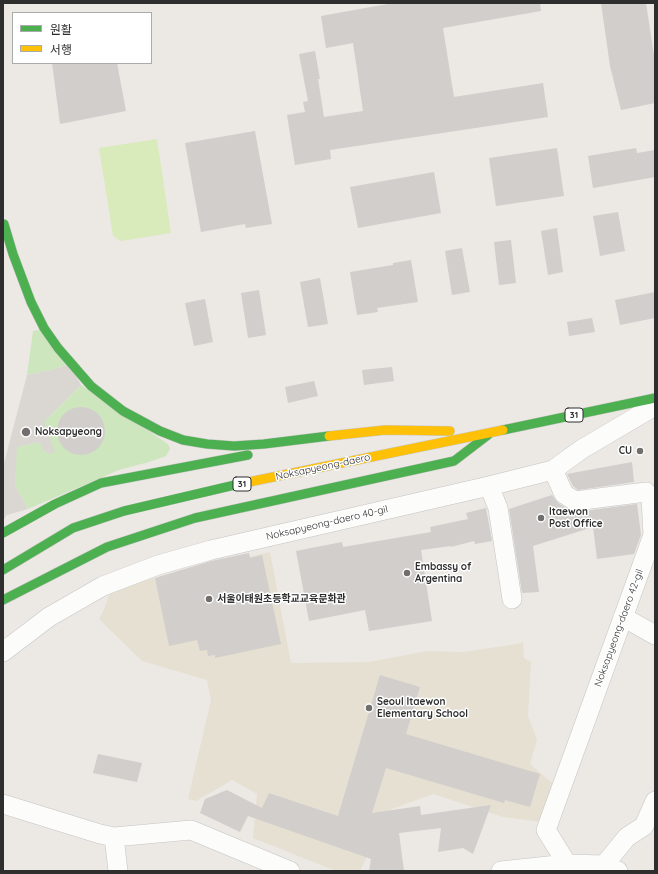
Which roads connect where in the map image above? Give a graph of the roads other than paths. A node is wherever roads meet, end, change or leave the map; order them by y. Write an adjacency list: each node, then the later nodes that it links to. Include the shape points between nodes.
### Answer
1 (4, 224): 4 (main road, via 31,302 54,343 91,386 123,411 143,422 183,440 234,446)
2 (655, 398): 5 (main road, Noksapyeong-daero / 31)
3 (655, 406): 6 (street, Noksapyeong-daero 40-gil, via 582,449)
4 (385, 430): 5 (main road); 8 (main road, via 101,483 55,504)
5 (493, 431): 10 (main road, Noksapyeong-daero / 31, via 124,511 74,528); 12 (main road, via 454,461 195,518 107,547)
6 (552, 470): 7 (street, Noksapyeong-daero 40-gil); 9 (street, Noksapyeong-daero 42-gil, via 564,494 575,501 646,492 651,498)
7 (489, 486): 11 (street, via 498,508); 15 (street, Noksapyeong-daero 40-gil, via 211,550 158,565 103,586 49,617)
8 (3, 533)
9 (654, 535): 13 (street, Noksapyeong-daero 42-gil)
10 (3, 570)
11 (512, 598)
12 (3, 600)
13 (623, 617): 14 (street); 19 (street, Noksapyeong-daero 42-gil, via 546,830)
14 (655, 635)
15 (3, 652)
16 (655, 801): 20 (street, via 644,826 627,837)
17 (3, 804): 18 (street)
18 (114, 837): 21 (street); 22 (street, via 191,830)
19 (567, 864): 20 (street); 23 (street)
20 (609, 869)
21 (118, 871)
22 (290, 871)
23 (501, 871)

